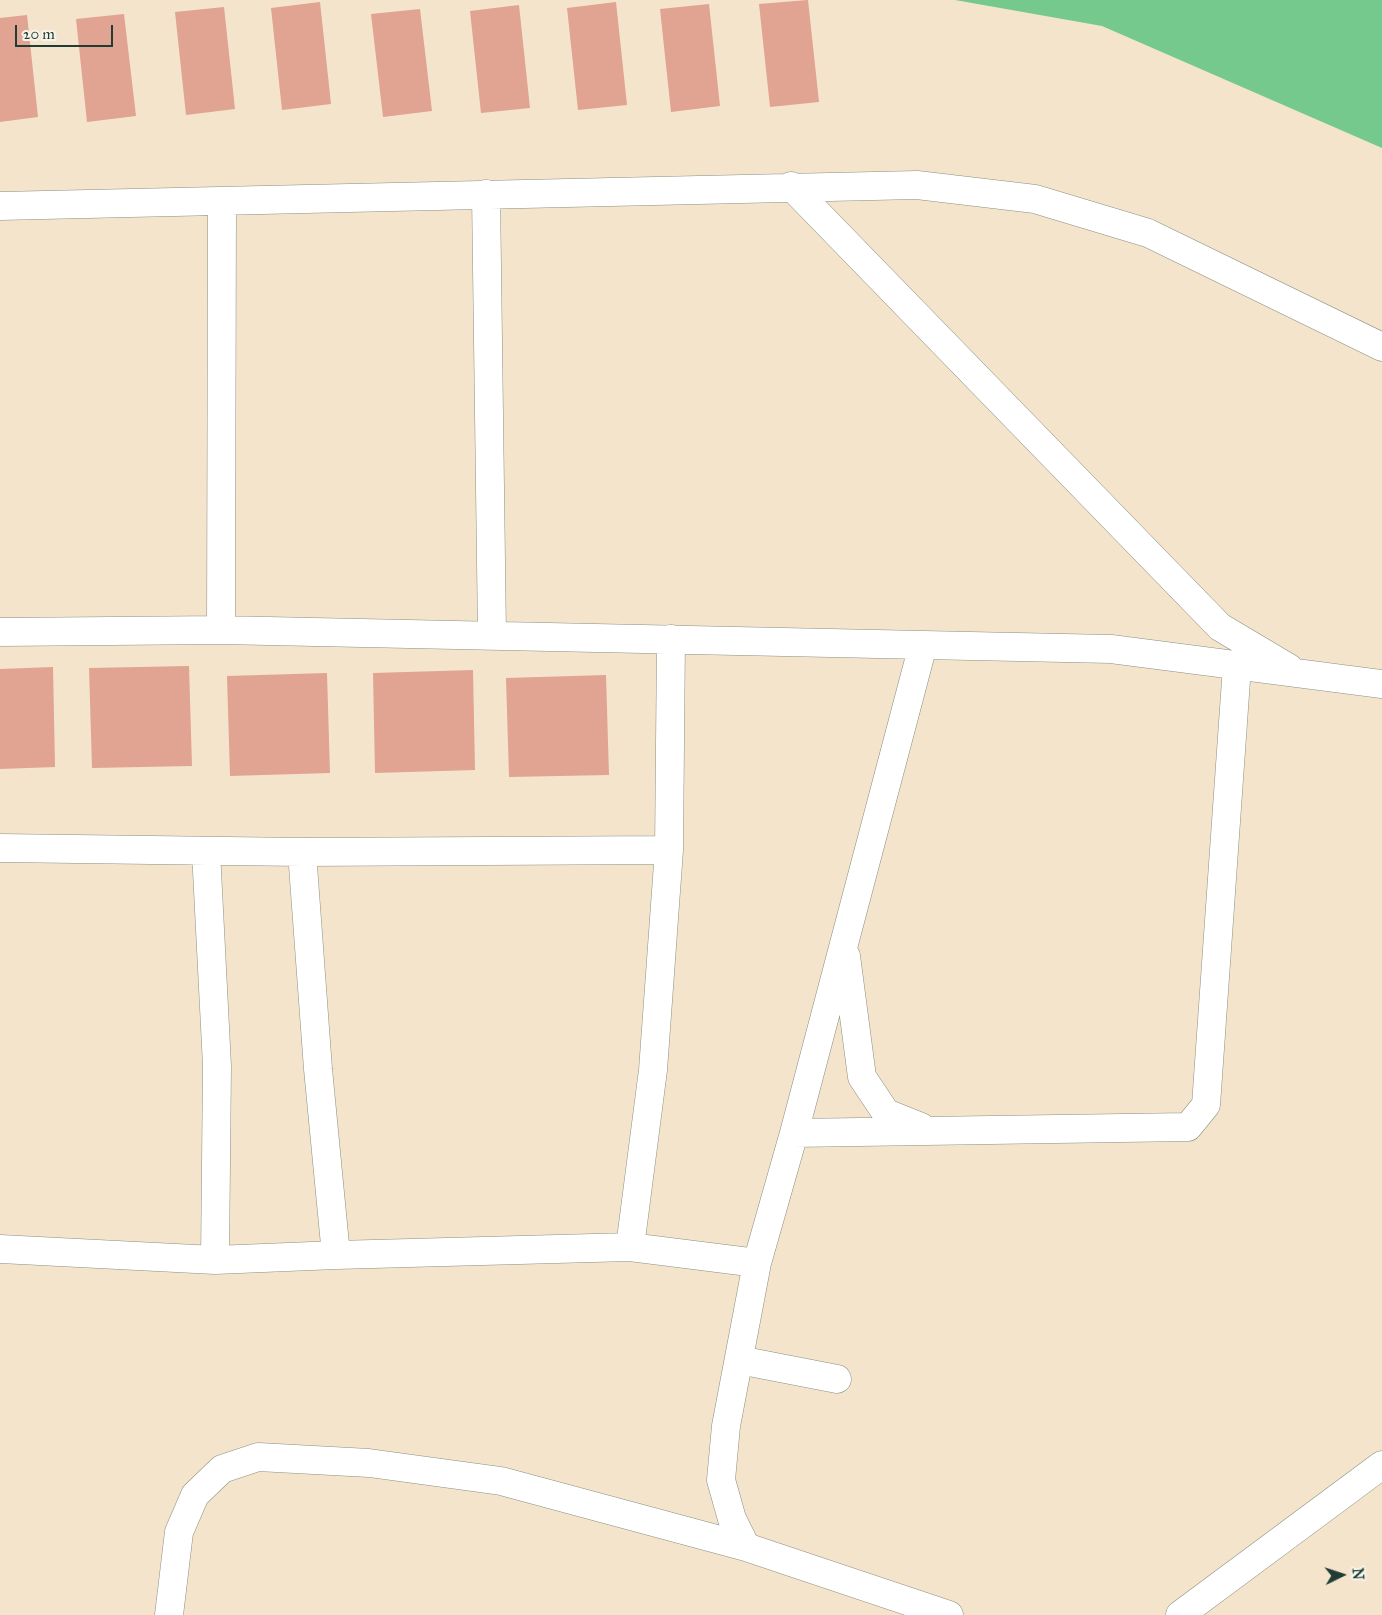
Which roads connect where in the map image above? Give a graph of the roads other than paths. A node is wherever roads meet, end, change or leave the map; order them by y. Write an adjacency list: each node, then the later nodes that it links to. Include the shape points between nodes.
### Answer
1 (791, 186): 2 (street); 5 (street, via 917,184 1035,199 1148,233); 12 (street, via 1220,627)
2 (486, 194): 3 (street); 8 (street)
3 (222, 201): 4 (street); 6 (street)
4 (0, 206)
5 (1382, 347)
6 (222, 630): 7 (street); 8 (street)
7 (0, 632)
8 (492, 635): 9 (street)
9 (671, 639): 10 (street); 16 (street)
10 (922, 644): 11 (street, via 1110,649); 18 (street)
11 (1236, 666): 12 (street); 19 (street, via 1206,1105 1188,1127)
12 (1300, 674): 13 (street)
13 (1382, 684)
14 (0, 848): 15 (street)
15 (206, 850): 17 (street); 24 (street, via 217,1066)
16 (669, 850): 17 (street); 21 (street, via 653,1070)
17 (302, 852): 23 (street)
18 (845, 942): 19 (street, via 862,1077 886,1113); 20 (street)
19 (932, 1131): 20 (street)
20 (794, 1133): 25 (street)
21 (630, 1247): 23 (street); 25 (street)
22 (0, 1249): 24 (street)
23 (336, 1256): 24 (street)
24 (214, 1260)
25 (757, 1263): 26 (street)
26 (739, 1360): 27 (street); 29 (street, via 726,1426 721,1480 732,1518)
27 (837, 1379)
28 (1382, 1465): 32 (street)
29 (746, 1547): 30 (street, via 501,1481 369,1463 258,1457 222,1469 195,1495 179,1532); 31 (street)
30 (168, 1615)
31 (949, 1615)
32 (1180, 1615)

